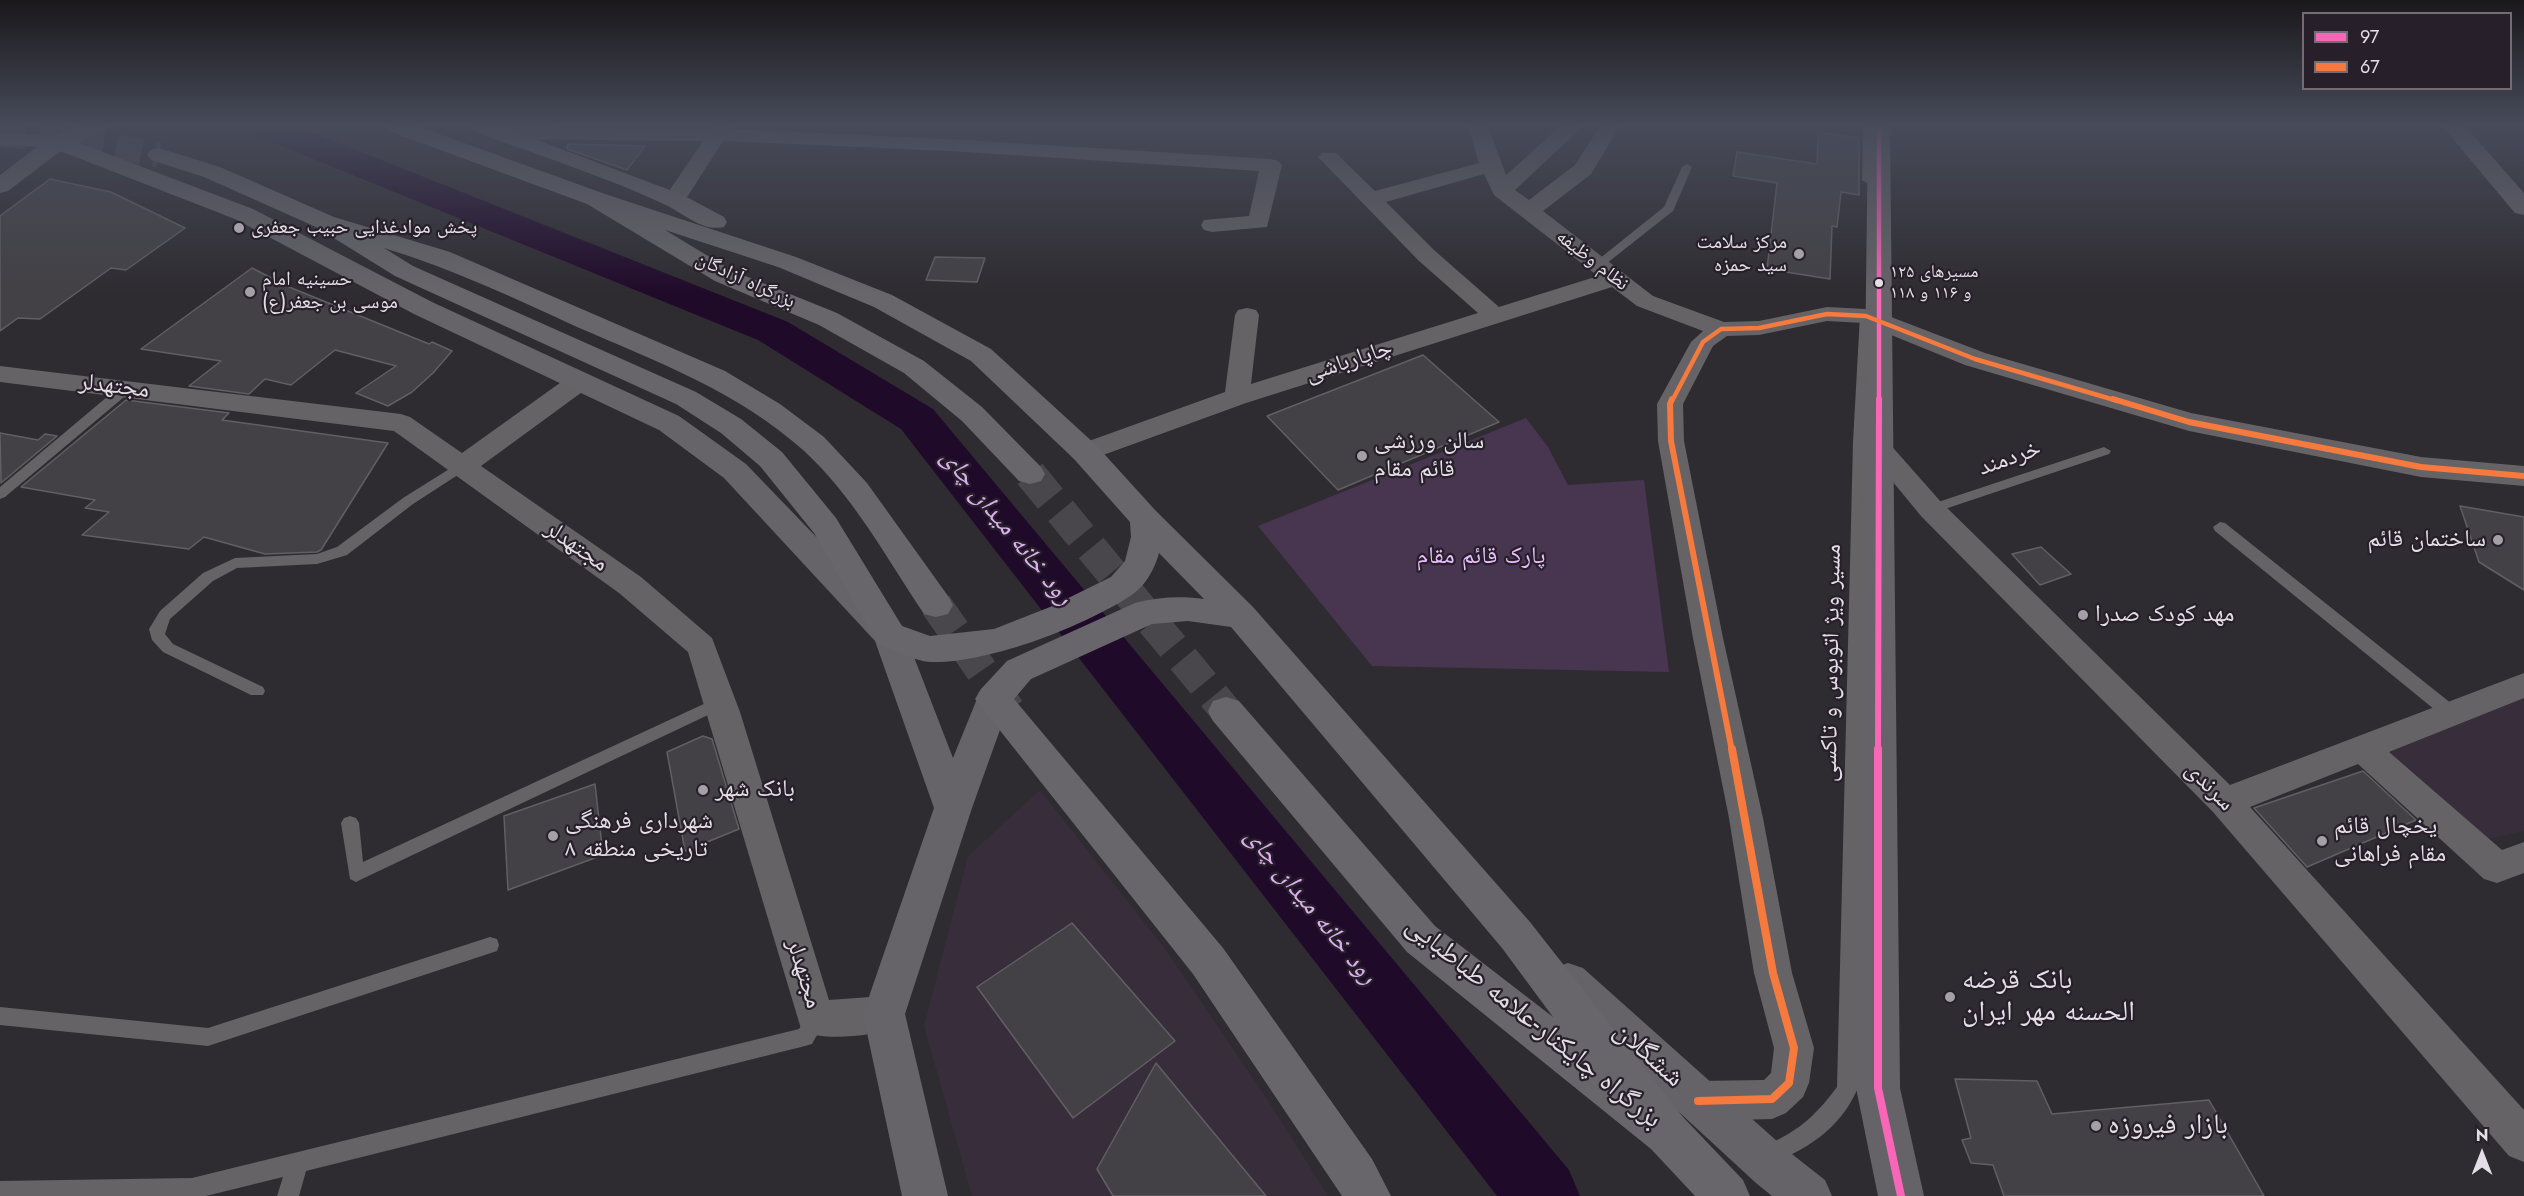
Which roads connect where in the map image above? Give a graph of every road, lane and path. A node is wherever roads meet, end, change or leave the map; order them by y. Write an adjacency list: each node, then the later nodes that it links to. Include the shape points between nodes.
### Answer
1 (164, 182): 31 (main road, via 244,214 423,308)
2 (234, 182): 22 (highway)
3 (550, 182): 17 (highway, بزرگراه آزادگان)
4 (627, 182): 19 (highway)
5 (686, 182): 19 (street)
6 (1268, 182): 23 (street, via 1260,222)
7 (1354, 182): 18 (street)
8 (1433, 182): 18 (street)
9 (1498, 182): 16 (street, نظام وظیفه)
10 (1511, 182): 16 (street)
11 (1566, 182): 21 (street)
12 (1681, 182): 25 (lane, via 1669,209)
13 (1869, 182): 28 (lane, مسیر ویژ اتوبوس و تاکسی)
14 (1877, 182): 28 (main road)
15 (2501, 182): 20 (main road)
16 (1502, 190): 21 (street, نظام وظیفه)
17 (597, 199): 24 (highway); 38 (highway, بزرگراه آزادگان, via 724,276 828,319 914,367 972,414)
18 (1371, 199): 27 (street, via 1426,255)
19 (674, 200): 24 (highway)
20 (2524, 208)
21 (1528, 211): 25 (street, نظام وظیفه)
22 (324, 222): 44 (highway, via 441,257 715,377 770,411 814,444 856,490); 46 (highway, via 404,271 686,398 731,426 771,459 825,526)
23 (1212, 225)
24 (787, 262): 36 (highway, via 882,301 981,355)
25 (1606, 271): 27 (street, چاپارباشی); 29 (street, نظام وظیفه, via 1645,302)
26 (1247, 315): 33 (street)
27 (1494, 315): 33 (street, چاپارباشی)
28 (1872, 318): 29 (street, via 1827,314 1759,328); 34 (main road); 39 (street, via 1975,359 2189,422 2421,467); 66 (lane, مسیر ویژ اتوبوس و تاکسی, via 1860,442 1847,1090 1819,1128 1797,1144)
29 (1721, 330): 63 (street, via 1703,342 1670,405 1671,441 1773,973 1794,1048 1789,1083 1772,1099)
30 (0, 374): 32 (street, مجتهدلر)
31 (580, 381): 37 (street); 46 (main road, via 669,423 735,471)
32 (125, 389): 37 (street, مجتهدلر, via 401,423); 40 (lane)
33 (1237, 398): 36 (street, چاپارباشی)
34 (1878, 448): 41 (street, سرندی); 74 (main road, via 1878,1088)
35 (2104, 451): 41 (lane, خردمند)
36 (1085, 452): 42 (highway)
37 (462, 466): 48 (lane, via 342,551 317,559 235,563 208,577 165,615 157,636 168,648); 50 (street, مجتهدلر, via 630,585 701,646)
38 (1030, 474)
39 (2524, 476)
40 (0, 494)
41 (1931, 509): 54 (street, سرندی)
42 (1145, 519): 45 (highway); 46 (highway, via 1147,537 1140,565 1123,585 1062,616 997,641 929,649)
43 (2220, 527): 52 (lane)
44 (936, 605)
45 (1241, 616): 49 (highway, via 1188,609 1147,612 1019,670); 58 (highway)
46 (890, 635): 55 (main road)
47 (2524, 684): 52 (street)
48 (257, 691)
49 (993, 699): 55 (main road); 71 (highway, via 1208,962)
50 (721, 702): 56 (lane, via 356,874); 62 (street, مجتهدلر)
51 (1226, 711): 64 (highway, بزرگراه چایکنار-علامه طباطبایی, via 1421,939)
52 (2451, 713): 53 (street)
53 (2363, 748): 54 (street); 57 (street, via 2497,868)
54 (2226, 802): 65 (street, سرندی)
55 (953, 808): 60 (main road)
56 (350, 823)
57 (2524, 857)
58 (1516, 935): 63 (main road, ششگلان); 64 (highway)
59 (490, 945): 61 (lane, via 208,1037)
60 (884, 1014): 62 (street, مجتهدلر); 70 (main road)
61 (0, 1016)
62 (816, 1019): 67 (lane, via 805,1037)
63 (1698, 1101): 66 (main road, ششگلان)
64 (1667, 1133): 72 (highway, بزرگراه چایکنار-علامه طباطبایی)
65 (2524, 1141)
66 (1761, 1157): 73 (main road, ششگلان)
67 (297, 1163): 68 (lane, via 192,1189); 69 (lane)
68 (0, 1192)
69 (288, 1196)
70 (925, 1196)
71 (1368, 1196)
72 (1727, 1196)
73 (1809, 1196)
74 (1901, 1196)

